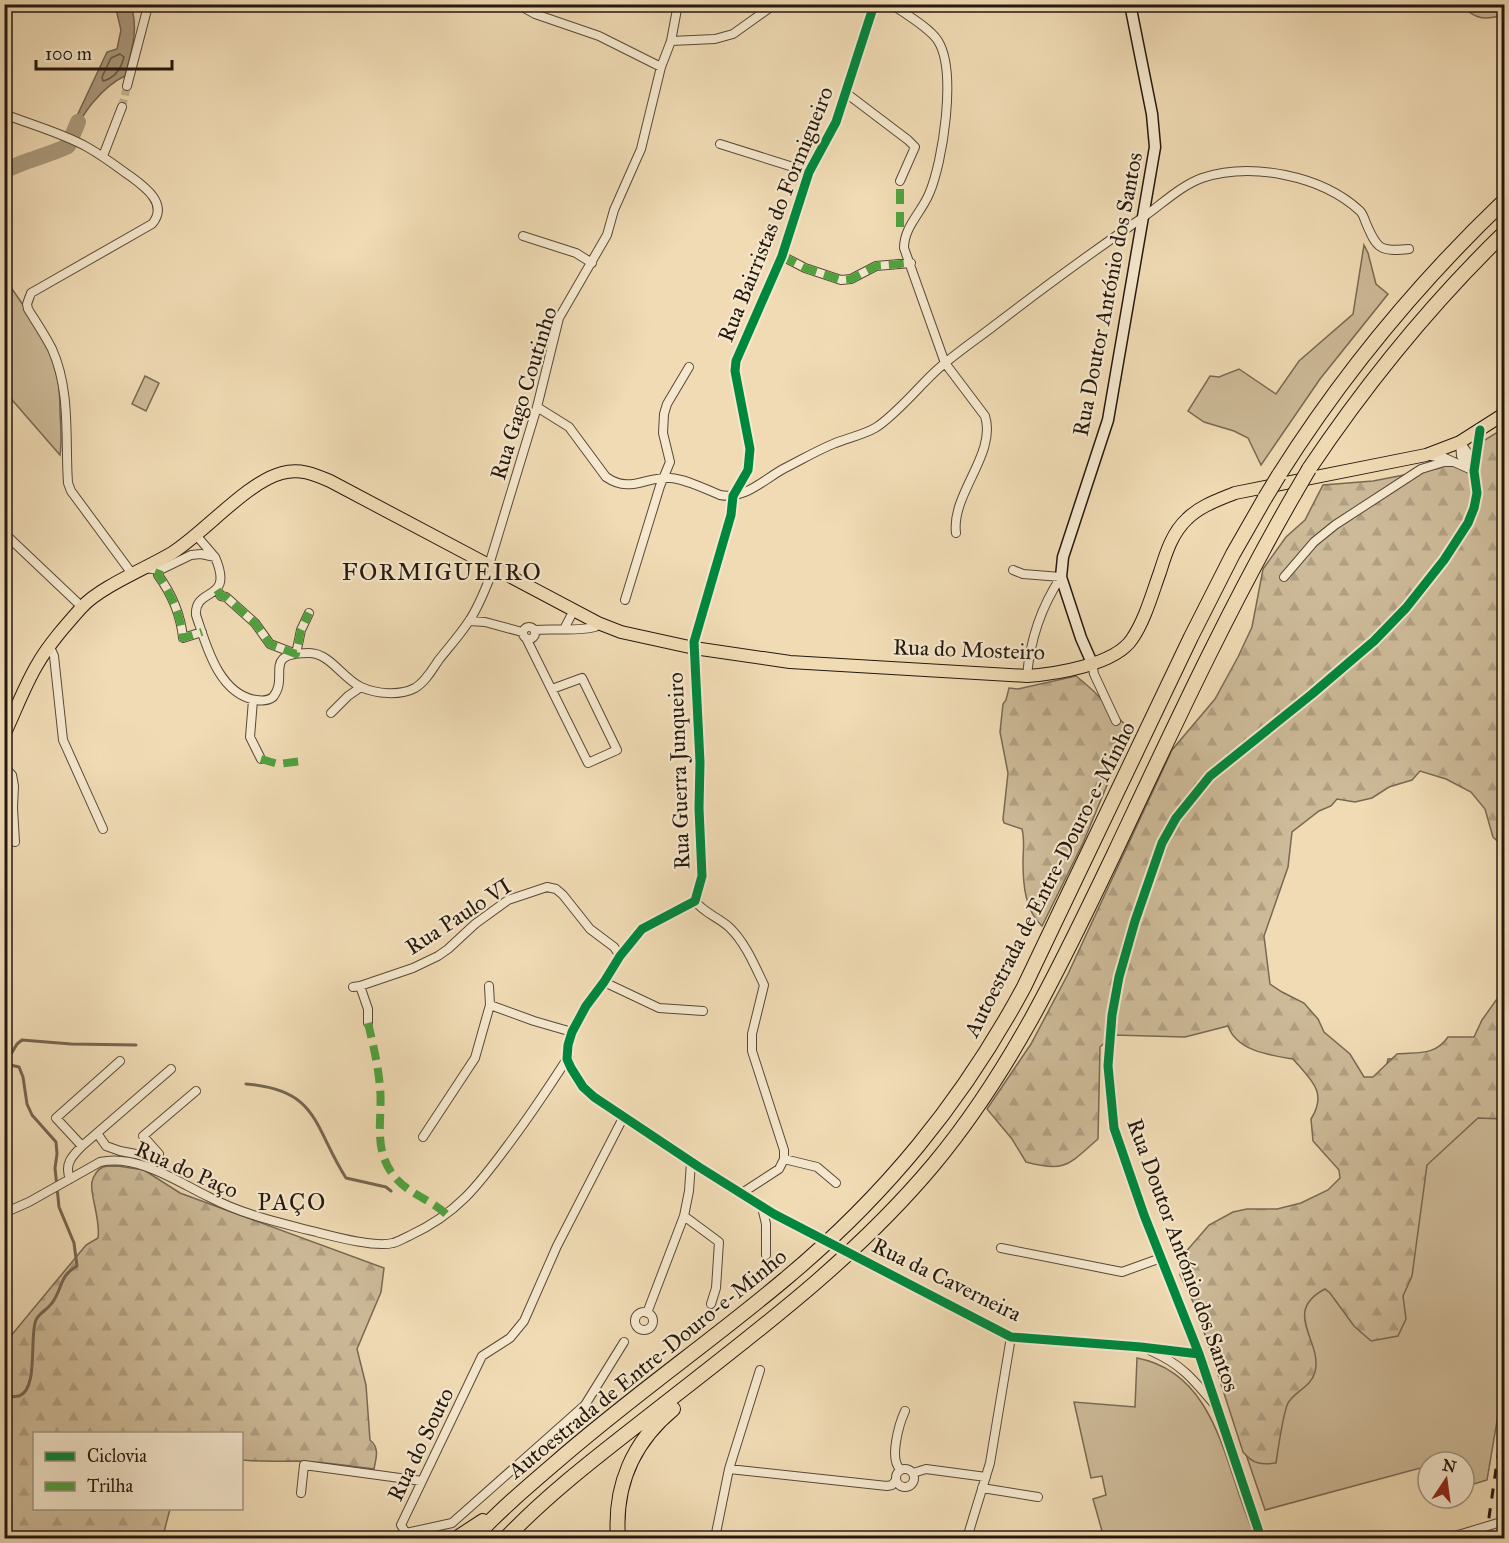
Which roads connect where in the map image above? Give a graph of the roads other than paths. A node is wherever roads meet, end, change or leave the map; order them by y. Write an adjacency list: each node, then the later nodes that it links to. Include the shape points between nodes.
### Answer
1 (152, 4): 10 (street, via 148,6)
2 (517, 4): 9 (street, via 599,36)
3 (678, 4): 8 (street, Rua Gago Coutinho)
4 (775, 4): 8 (street, via 733,34 715,39)
5 (877, 4): 11 (street, Rua Bairristas do Formigueiro)
6 (891, 4): 25 (street, via 933,34 939,42 946,77 946,126 937,171 904,240)
7 (1130, 4): 19 (street, Rua Doutor António dos Santos, via 1155,147)
8 (671, 40): 9 (street, Rua Gago Coutinho)
9 (661, 67): 24 (street, Rua Gago Coutinho, via 640,149)
10 (126, 86)
11 (846, 93): 16 (street, Rua Bairristas do Formigueiro, via 836,122); 17 (street, via 915,147)
12 (122, 107): 15 (street)
13 (4, 114): 15 (street)
14 (720, 144): 16 (street)
15 (103, 156): 45 (street, via 155,197 156,219 147,228 31,293 27,304 52,350 61,380 71,491)
16 (809, 172): 23 (street, Rua Bairristas do Formigueiro)
17 (900, 181)
18 (1504, 201): 121 (highway, Autoestrada de Entre-Douro-e-Minho, bridge, via 1388,325 1330,398 1279,475 1191,637 1020,995 974,1073 934,1128 863,1209 784,1281 650,1384)
19 (1142, 217): 22 (street, via 1201,179 1232,172 1284,174 1327,189 1350,203 1362,213 1374,243 1383,249); 26 (street); 46 (street, Rua Doutor António dos Santos, via 1107,420 1063,557)
20 (1504, 233): 109 (highway, Autoestrada de Entre-Douro-e-Minho, bridge, via 1402,344 1355,402 1309,469 1215,641 1048,991 982,1102 937,1161 875,1230)
21 (523, 236): 24 (street, via 576,253)
22 (1409, 249)
23 (782, 256): 25 (street, via 841,280 876,266); 36 (street, Rua Bairristas do Formigueiro, via 736,361 750,449 748,470)
24 (592, 263): 28 (street, Rua Gago Coutinho, via 559,318)
25 (910, 263): 26 (street)
26 (945, 363): 36 (street, via 875,428 822,449 768,477 745,494); 38 (street, via 985,416 988,426 988,436 955,525)
27 (689, 367): 35 (street, via 664,414 663,433 670,462)
28 (537, 406): 35 (street, via 569,427 612,481 632,485); 41 (street, Rua Gago Coutinho)
29 (1504, 414): 30 (main road, Rua do Mosteiro)
30 (1480, 430): 31 (main road, Rua do Mosteiro); 34 (street, Rua Doutor António dos Santos)
31 (1460, 442): 32 (main road, Rua do Mosteiro); 34 (street, Rua Doutor António dos Santos, via 1461,456)
32 (1426, 455): 33 (street); 61 (main road, Rua do Mosteiro, via 1235,493 1206,505 1186,519 1170,543 1132,640 1114,655)
33 (1454, 462): 34 (street); 47 (street, via 1421,469 1335,525 1314,542)
34 (1474, 467): 101 (street, Rua Doutor António dos Santos, via 1477,493 1468,523 1406,608 1374,641 1210,776 1176,818 1162,843 1119,977 1108,1066 1114,1128)
35 (664, 478): 36 (street); 49 (street)
36 (732, 496): 59 (street, Rua Bairristas do Formigueiro, via 731,514)
37 (4, 533): 50 (street)
38 (956, 533)
39 (196, 536): 40 (street); 41 (main road, Rua do Mosteiro, via 267,479 297,471 330,481); 42 (main road, Rua do Mosteiro)
40 (215, 557): 43 (street, via 191,555); 48 (street, via 222,580)
41 (491, 566): 52 (main road, Rua do Mosteiro); 53 (street, Rua Gago Coutinho)
42 (145, 568): 43 (street); 45 (main road, Rua do Mosteiro)
43 (159, 570): 56 (street, via 182,622 183,638)
44 (1013, 570): 46 (street)
45 (133, 575): 50 (main road, Rua do Mosteiro)
46 (1061, 577): 61 (street, Rua Doutor António dos Santos); 62 (street, via 1038,623)
47 (1284, 577)
48 (217, 590): 56 (street, via 195,608); 60 (street, via 255,623 270,644)
49 (625, 600)
50 (82, 607): 58 (main road, Rua do Mosteiro)
51 (309, 613): 60 (street)
52 (579, 614): 54 (main road, Rua do Mosteiro); 55 (street)
53 (469, 621): 57 (street); 63 (street, Rua Gago Coutinho, via 414,688 386,693)
54 (598, 623): 55 (street, via 595,627); 59 (main road, Rua do Mosteiro)
55 (564, 630): 57 (street, via 551,628 535,630 534,636)
56 (202, 632): 65 (street, via 220,673 231,686)
57 (524, 635): 64 (street)
58 (50, 647): 68 (main road, Rua do Mosteiro, via 32,674); 71 (street, via 63,740)
59 (694, 648): 62 (main road, Rua do Mosteiro, via 790,662); 73 (street, Rua Guerra Junqueiro, via 702,876)
60 (296, 654): 63 (street, via 319,654); 65 (street, via 279,665 279,686 273,696 269,700)
61 (1092, 663): 62 (main road, Rua do Mosteiro, via 1055,674); 67 (street, Rua Doutor António dos Santos)
62 (1027, 676)
63 (361, 687): 66 (street)
64 (552, 689): 64 (street, via 588,763 616,750 582,678)
65 (253, 700): 69 (street, via 250,737)
66 (331, 714)
67 (1116, 721)
68 (4, 735)
69 (261, 759)
70 (4, 767): 72 (street, via 12,775 14,786)
71 (103, 829)
72 (15, 842)
73 (695, 901): 74 (street, Rua Guerra Junqueiro, via 642,929); 90 (street, via 738,937 764,985 752,1034 752,1052)
74 (620, 956): 75 (street, Rua Guerra Junqueiro); 79 (street, Rua Paulo VI, via 590,929 563,895 547,887 508,900 438,956 357,986 368,1009)
75 (604, 982): 78 (street, via 659,1008); 80 (street, Rua Guerra Junqueiro)
76 (489, 986): 77 (street)
77 (490, 1005): 80 (street); 87 (street, via 475,1058)
78 (703, 1011)
79 (368, 1023)
80 (572, 1032): 81 (street, Rua Guerra Junqueiro)
81 (567, 1059): 85 (street, via 583,1087); 92 (street, Rua do Paço, via 481,1183 428,1227 393,1243 338,1237 237,1211)
82 (120, 1061): 88 (street, via 56,1118)
83 (171, 1069): 86 (street)
84 (196, 1091): 89 (street, via 144,1136 159,1154)
85 (624, 1116): 91 (street); 117 (street, Rua do Souto, via 557,1246 524,1321 510,1338 482,1356)
86 (97, 1133): 88 (street); 89 (street, via 106,1146)
87 (423, 1137)
88 (82, 1146): 93 (street, via 70,1159)
89 (156, 1158): 92 (street)
90 (784, 1159): 94 (street, via 817,1167); 95 (street, via 779,1168)
91 (691, 1162): 95 (street); 98 (street)
92 (151, 1168): 93 (street, Rua do Paço, via 113,1159)
93 (70, 1179): 97 (street, Rua do Paço)
94 (836, 1184)
95 (742, 1193): 96 (street)
96 (761, 1205): 100 (street, via 766,1224); 104 (street, Rua da Caverneira, bridge)
97 (4, 1213)
98 (684, 1216): 102 (street, via 719,1242); 103 (street)
99 (1001, 1248): 101 (street, via 1122,1272)
100 (766, 1255)
101 (1161, 1258): 107 (street, Rua Doutor António dos Santos)
102 (711, 1304)
103 (647, 1313)
104 (1011, 1336): 106 (street, Rua da Caverneira); 115 (street)
105 (624, 1342): 117 (street, Rua do Souto, via 585,1405 452,1523 406,1533 401,1525)
106 (1141, 1347): 107 (street, Rua da Caverneira); 110 (street, Rua da Caverneira, via 1166,1358 1191,1376)
107 (1199, 1354): 110 (street, Rua Doutor António dos Santos)
108 (760, 1370): 112 (street)
109 (700, 1376): 125 (highway, Autoestrada de Entre-Douro-e-Minho, via 543,1502); 126 (highway, via 700,1386 658,1421 632,1457 619,1500)
110 (1218, 1409): 129 (street, Rua Doutor António dos Santos)
111 (905, 1411): 113 (street, via 899,1423 895,1461)
112 (729, 1469): 116 (street, via 887,1486); 127 (street)
113 (900, 1469): 114 (street); 116 (street)
114 (913, 1473): 115 (street, via 926,1469); 116 (street, via 909,1486 902,1487)
115 (986, 1477): 118 (street)
116 (896, 1480)
117 (422, 1481): 119 (street, via 304,1465)
118 (982, 1488): 120 (street); 128 (street)
119 (301, 1492)
120 (1038, 1497)
121 (509, 1502): 123 (highway); 124 (highway, Autoestrada de Entre-Douro-e-Minho)
122 (1503, 1521): 130 (street, bridge)
123 (457, 1539)
124 (474, 1539)
125 (506, 1539)
126 (618, 1539)
127 (715, 1539)
128 (967, 1539)
129 (1262, 1539)
130 (1448, 1539)

